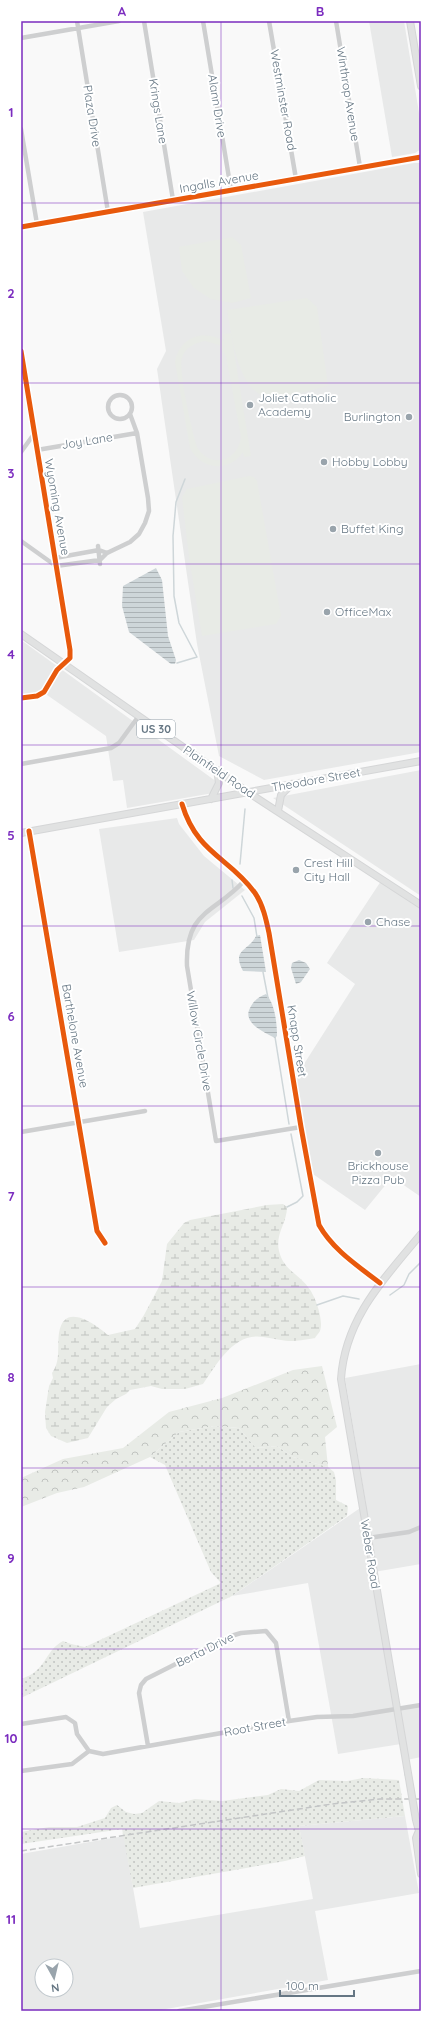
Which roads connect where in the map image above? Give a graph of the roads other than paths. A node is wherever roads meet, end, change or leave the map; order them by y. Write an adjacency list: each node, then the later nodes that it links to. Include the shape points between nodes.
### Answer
1 (77, 21): 8 (street, Plaza Drive)
2 (119, 21): 8 (street)
3 (144, 21): 16 (street, Krings Lane)
4 (203, 21): 15 (street, Alann Drive)
5 (269, 21): 14 (street, Westminster Road)
6 (336, 21): 13 (street, Winthrop Avenue)
7 (410, 21): 10 (main road)
8 (78, 28): 9 (street); 17 (street, Plaza Drive)
9 (21, 38)
10 (421, 86)
11 (21, 129): 18 (street)
12 (421, 157): 13 (street, Ingalls Avenue)
13 (360, 167): 14 (street, Ingalls Avenue)
14 (296, 179): 15 (street, Ingalls Avenue)
15 (231, 190): 16 (street, Ingalls Avenue)
16 (173, 200): 17 (street, Ingalls Avenue)
17 (108, 212): 18 (street, Ingalls Avenue)
18 (37, 224): 19 (street, Ingalls Avenue)
19 (21, 227)
20 (21, 351): 23 (street, Wyoming Avenue)
21 (130, 414): 21 (street, via 132,406 129,399 122,395 110,400 108,407 113,417 124,419); 22 (street)
22 (137, 433): 24 (street, Joy Lane); 28 (street, via 148,512 139,534 130,542)
23 (34, 434): 24 (street, Wyoming Avenue); 25 (street)
24 (37, 450): 29 (street, Wyoming Avenue)
25 (21, 452)
26 (21, 541): 31 (street)
27 (98, 548): 28 (street); 29 (street); 30 (street)
28 (107, 553): 30 (street)
29 (55, 558): 31 (street, Wyoming Avenue)
30 (100, 562): 31 (street)
31 (56, 566): 33 (street, Wyoming Avenue, via 70,650 70,658)
32 (21, 634): 33 (main road, Plainfield Road / US 30)
33 (64, 664): 34 (street, via 44,692 37,696); 35 (main road, Plainfield Road / US 30)
34 (21, 698)
35 (138, 717): 37 (street, via 119,744 111,748); 38 (main road, Plainfield Road / US 30)
36 (421, 761): 39 (main road, Theodore Street)
37 (21, 764)
38 (217, 770): 40 (main road, Plainfield Road / US 30); 41 (main road, via 219,783)
39 (294, 783): 40 (main road, Theodore Street); 43 (main road, via 281,794)
40 (248, 793): 41 (main road, Theodore Street); 43 (main road, Plainfield Road / US 30)
41 (210, 799): 42 (main road, Theodore Street)
42 (182, 804): 44 (main road, Theodore Street); 46 (street, Knapp Street, via 194,833)
43 (278, 811): 47 (main road, Plainfield Road / US 30)
44 (30, 831): 45 (main road, Theodore Street); 49 (street, Barthelone Avenue)
45 (21, 833)
46 (244, 881): 50 (street, Knapp Street, via 262,906 267,927); 50 (street, Willow Circle Drive, via 232,894 203,914 195,924 186,951 216,1141)
47 (421, 905)
48 (144, 1111): 49 (street)
49 (79, 1122): 51 (street); 53 (street, Barthelone Avenue, via 98,1231)
50 (301, 1127): 54 (street, Knapp Street, via 319,1225 338,1250)
51 (21, 1132)
52 (421, 1234): 54 (main road, Weber Road)
53 (105, 1243)
54 (380, 1283): 56 (main road, Weber Road, via 350,1333 342,1359 341,1380)
55 (421, 1527): 56 (street, via 409,1532)
56 (368, 1538): 58 (main road, Weber Road)
57 (421, 1705): 58 (street, Root Street)
58 (396, 1709): 59 (street, Root Street, via 353,1716); 64 (main road, Weber Road, bridge)
59 (289, 1721): 61 (street, Root Street); 61 (street, Berta Drive, via 276,1643 266,1631 241,1633 146,1679 141,1685 139,1693)
60 (21, 1724): 62 (street, via 66,1717 75,1723 77,1734)
61 (148, 1746): 62 (street, Root Street, via 103,1754)
62 (89, 1751): 63 (street, via 72,1764)
63 (21, 1771)
64 (420, 1834): 65 (main road, Weber Road, via 416,1838)
65 (421, 1874)
66 (421, 1971): 67 (street)
67 (179, 2011)

